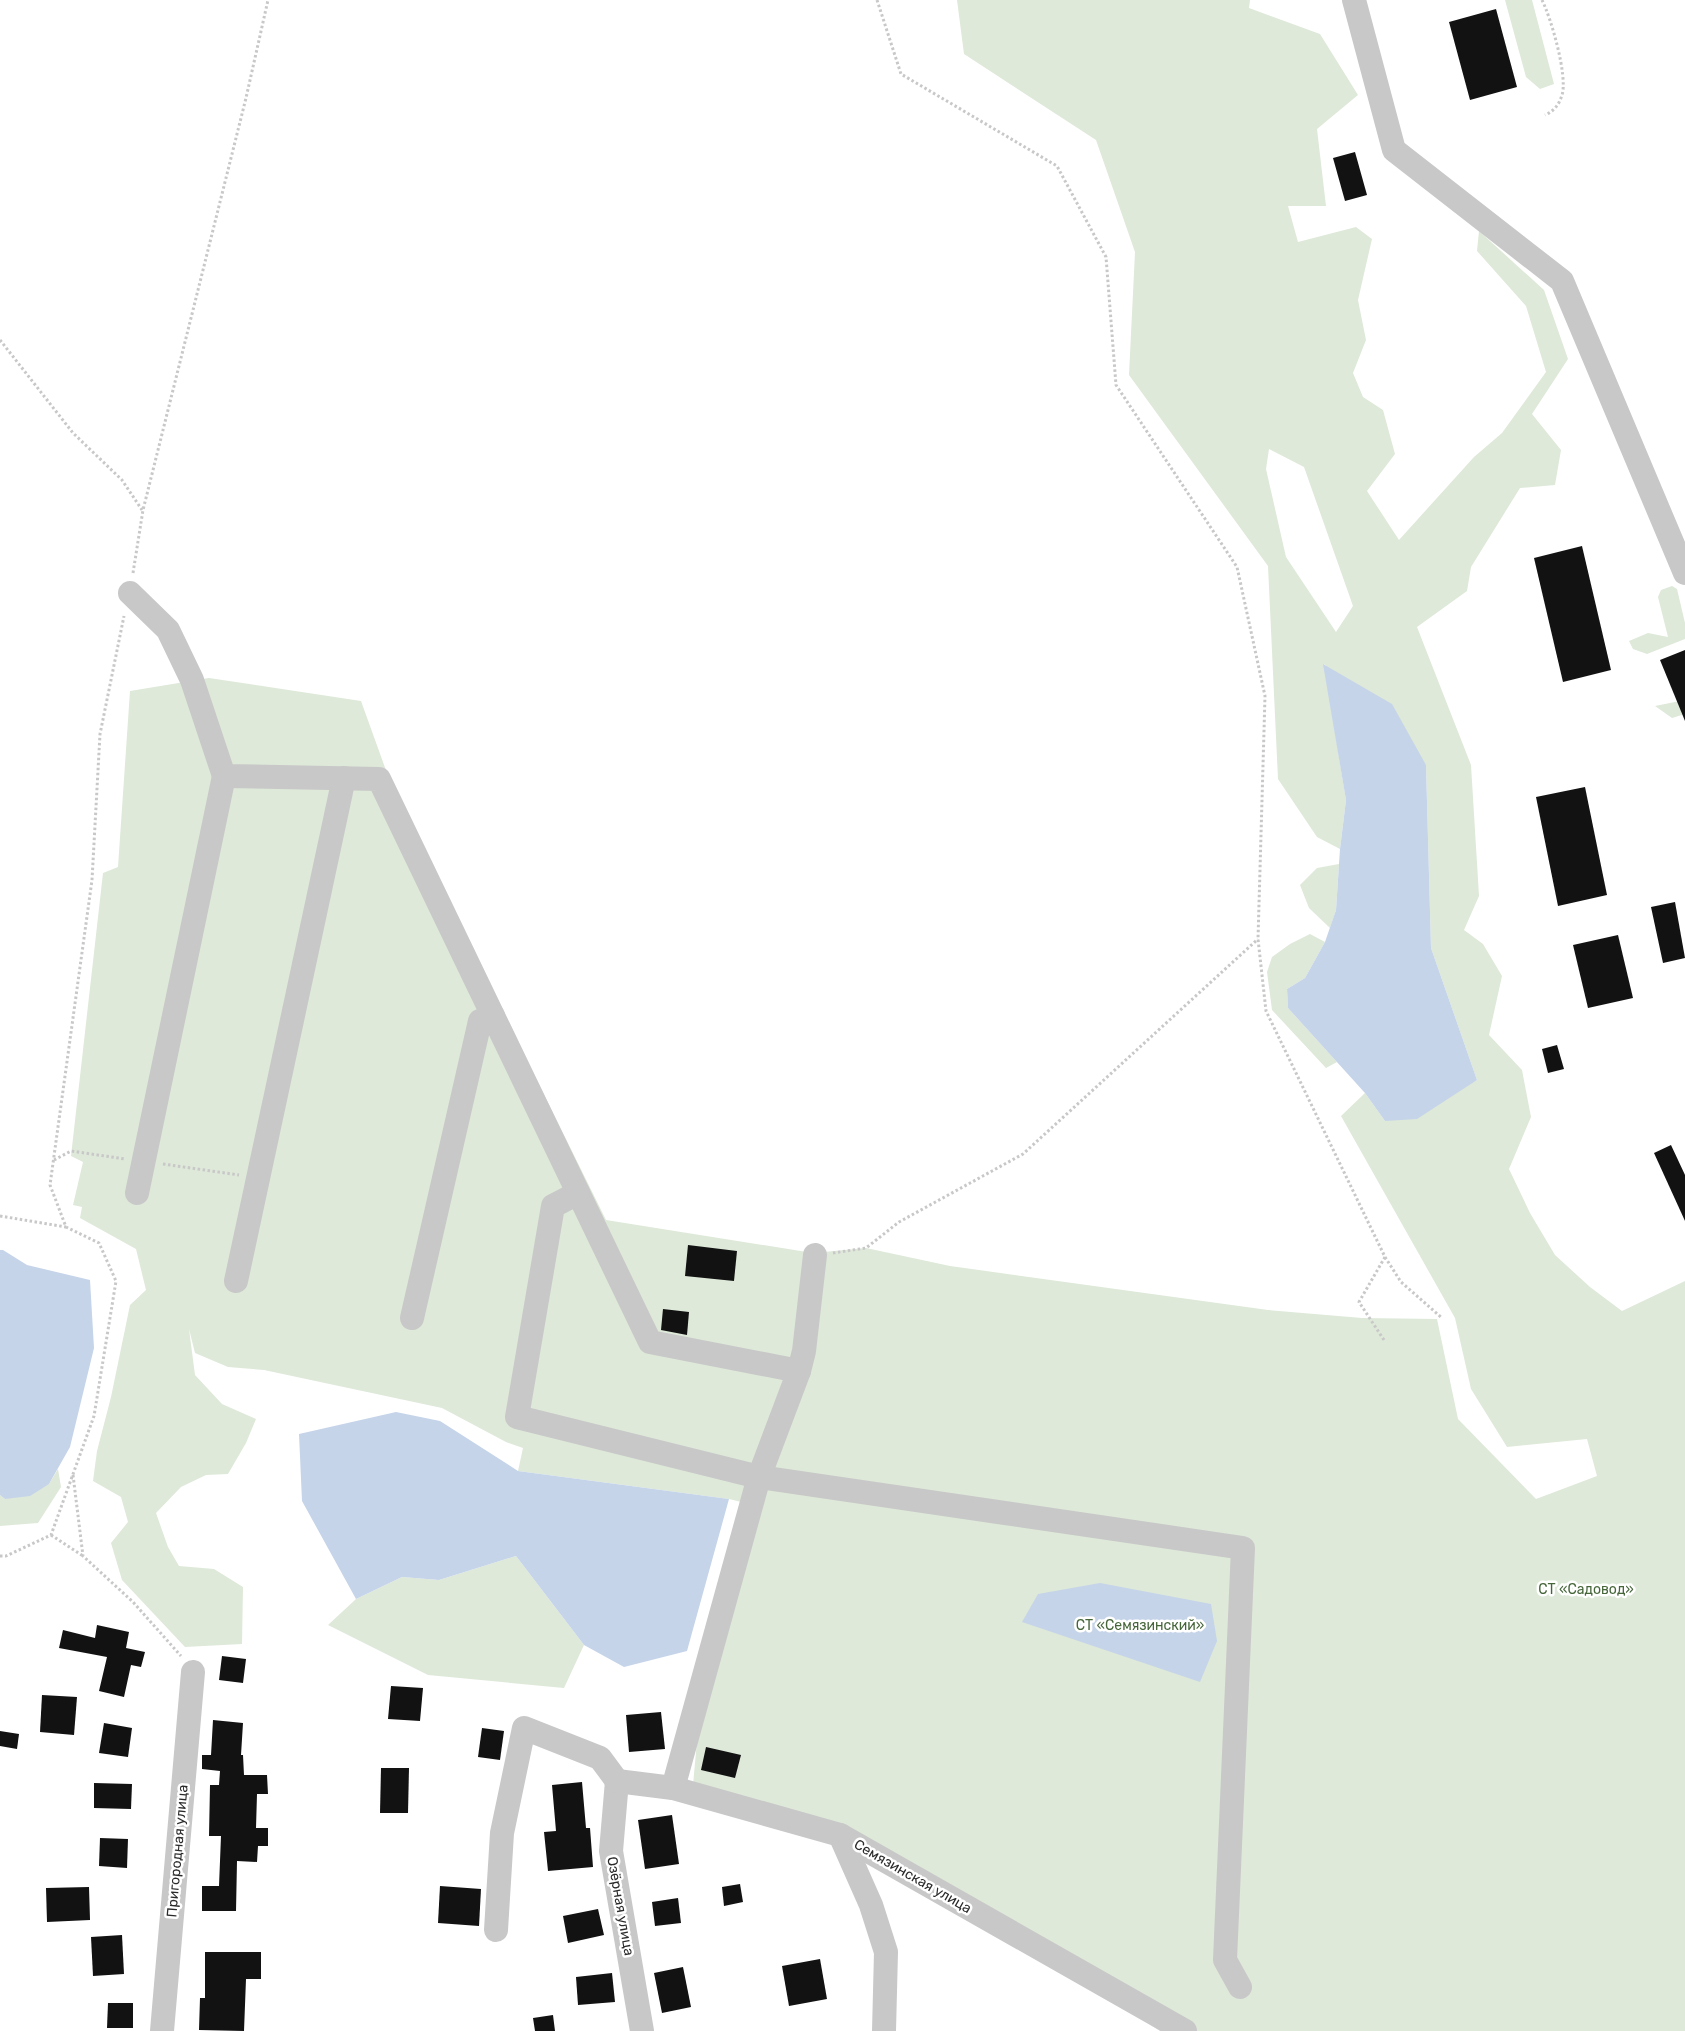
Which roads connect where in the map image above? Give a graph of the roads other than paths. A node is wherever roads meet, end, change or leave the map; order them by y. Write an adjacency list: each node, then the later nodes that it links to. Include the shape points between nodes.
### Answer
1 (1354, 0): 2 (street, via 1394,150 1562,281)
2 (1685, 573)
3 (130, 593): 4 (street, via 168,630 192,680)
4 (224, 776): 5 (street); 7 (street)
5 (344, 778): 6 (street, via 379,779); 10 (street)
6 (493, 1016): 8 (street); 11 (street, via 480,1021)
7 (137, 1193)
8 (578, 1193): 12 (street, via 650,1342); 13 (street, via 553,1206 517,1417)
9 (815, 1255): 12 (street)
10 (236, 1281)
11 (412, 1318)
12 (799, 1372): 13 (street)
13 (760, 1477): 16 (street); 19 (street, via 1243,1548 1225,1960)
14 (193, 1672): 20 (street, Пригородная улица)
15 (617, 1781): 16 (street, Семязинская улица); 18 (street, via 600,1758 524,1728 502,1832); 21 (street, Озёрная улица, via 611,1851)
16 (673, 1788): 17 (street, Семязинская улица)
17 (840, 1835): 22 (street, via 871,1905 886,1952); 23 (street, Семязинская улица)
18 (496, 1930)
19 (1240, 1987)
20 (162, 2031)
21 (642, 2031)
22 (884, 2031)
23 (1185, 2031)

